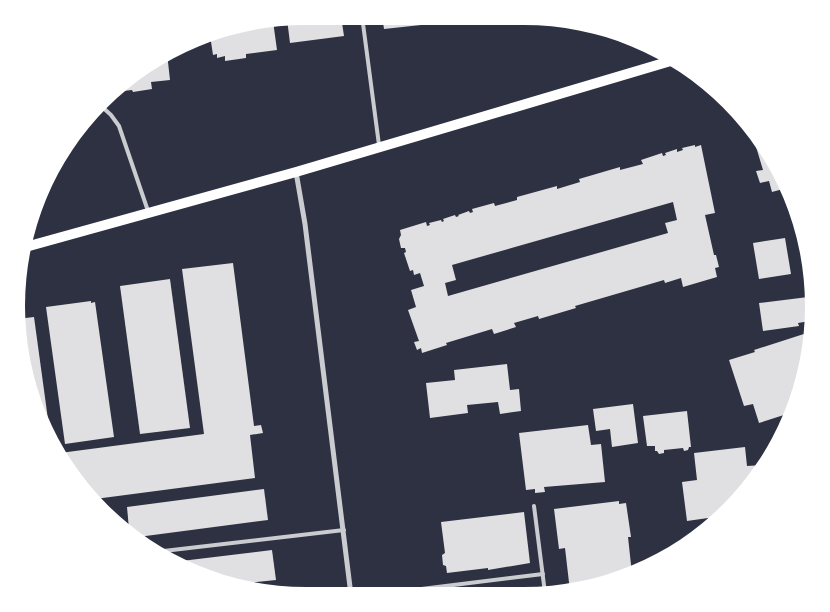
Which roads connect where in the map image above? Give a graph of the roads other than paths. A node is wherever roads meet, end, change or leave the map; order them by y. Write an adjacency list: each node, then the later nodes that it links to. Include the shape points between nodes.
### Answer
1 (363, 25): 4 (lane)
2 (664, 63): 4 (main road)
3 (105, 109): 6 (lane, via 119,126)
4 (380, 148): 5 (main road)
5 (296, 172): 6 (main road); 9 (street)
6 (149, 213): 7 (main road)
7 (32, 245)
8 (534, 506): 11 (lane)
9 (344, 530): 10 (lane); 13 (street)
10 (168, 551)
11 (543, 574): 12 (lane); 14 (lane)
12 (544, 586)
13 (350, 587)
14 (438, 587)

